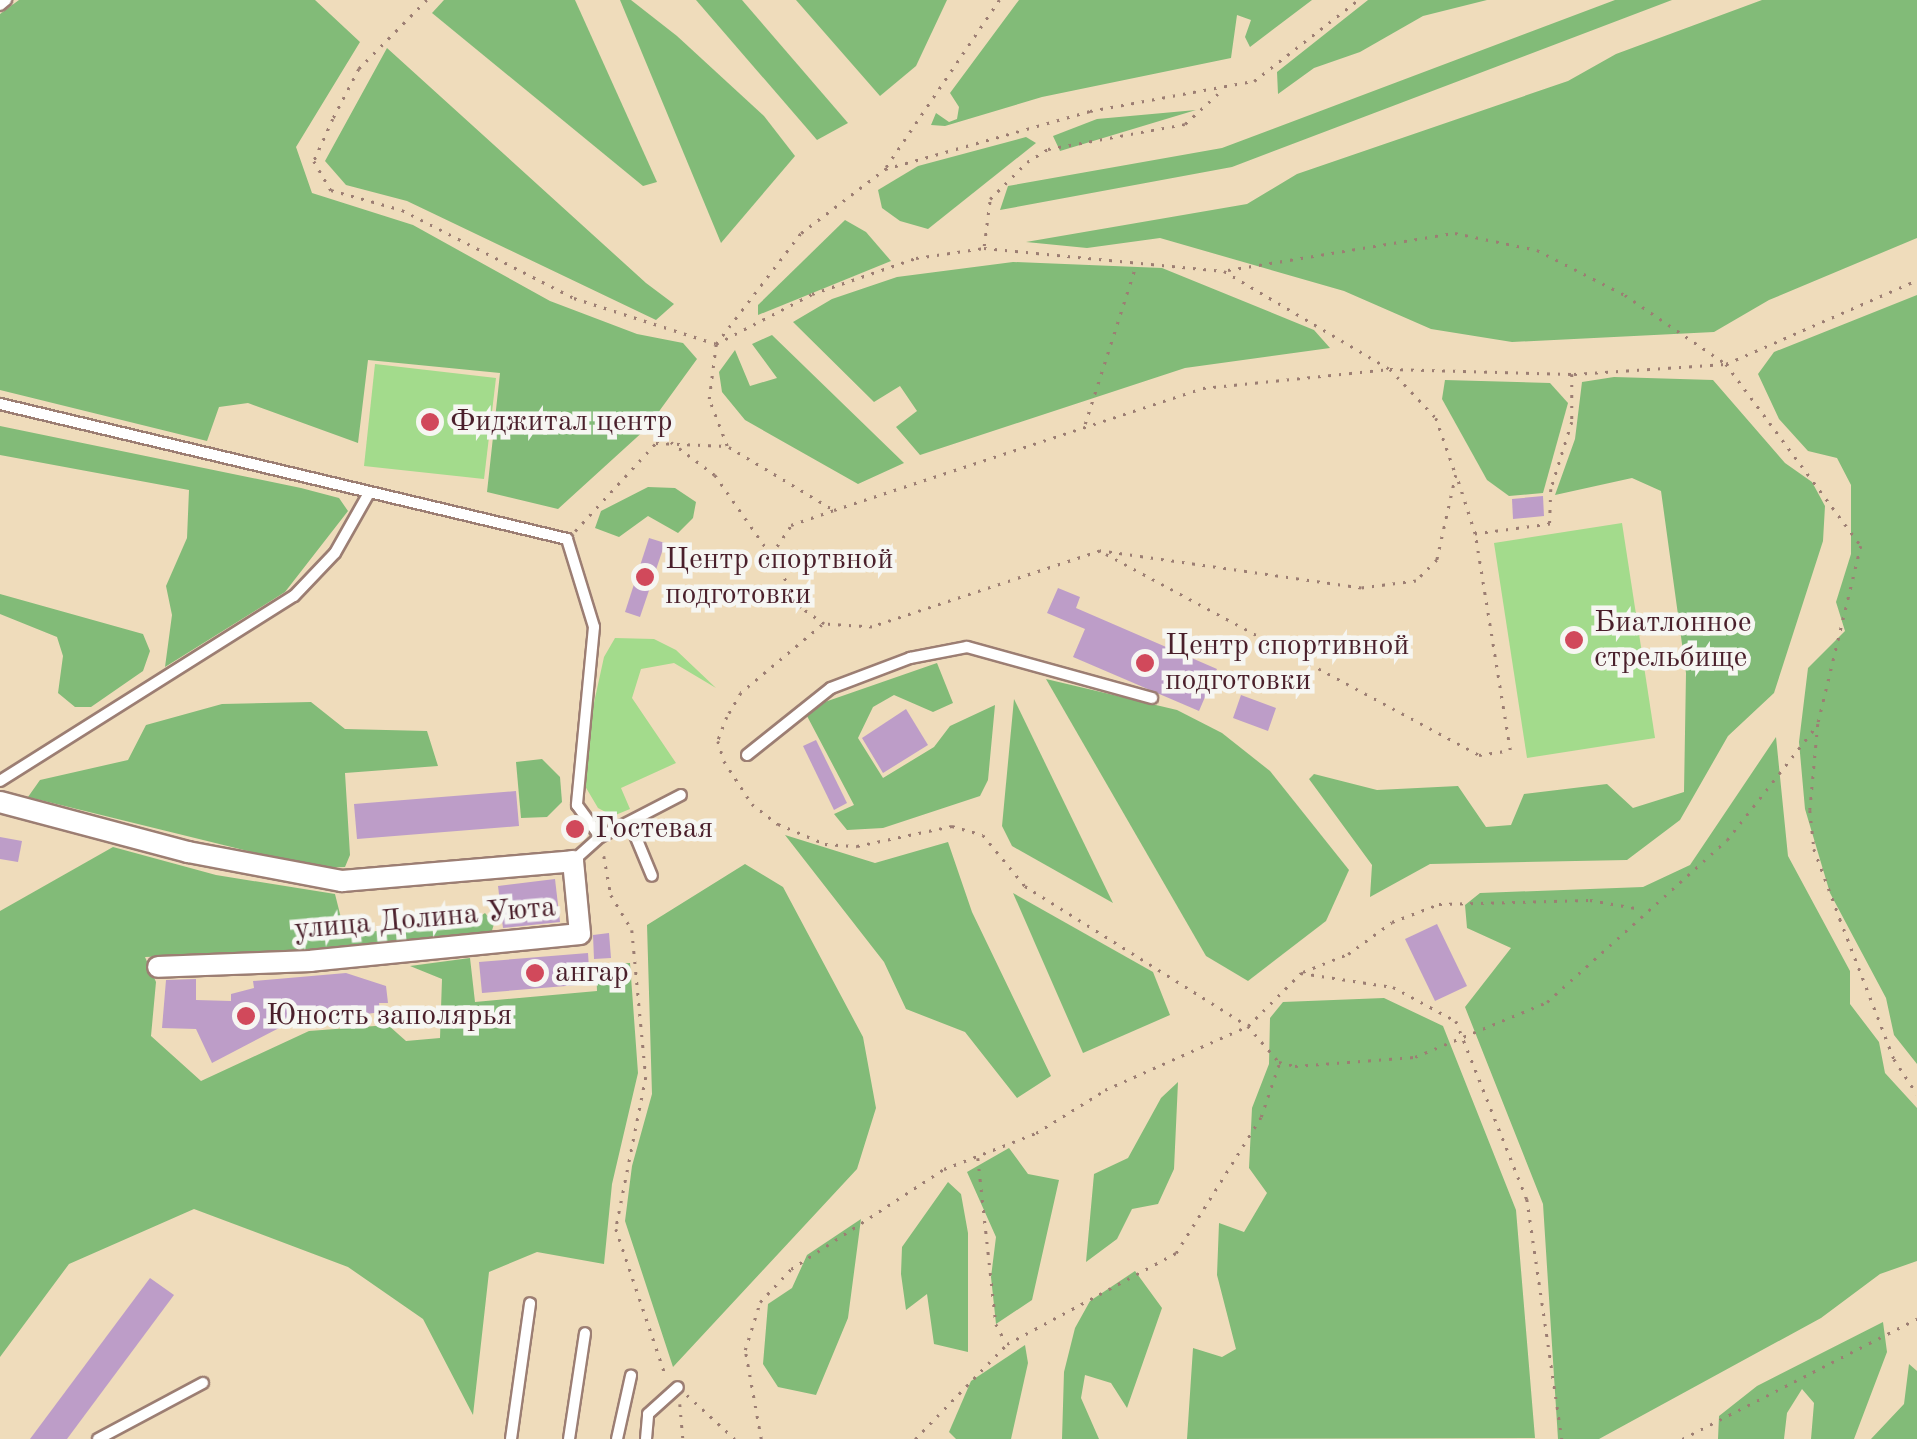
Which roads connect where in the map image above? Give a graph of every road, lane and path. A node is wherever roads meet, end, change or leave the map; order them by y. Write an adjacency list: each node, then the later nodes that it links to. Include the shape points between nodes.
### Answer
1 (6, 0): 5 (lane)
2 (427, 0): 12 (path, via 359,69 333,118 314,161 331,190 402,210 574,298)
3 (999, 0): 7 (path)
4 (1358, 0): 6 (path, via 1254,81)
5 (0, 5)
6 (1225, 86): 7 (path, via 1090,111); 8 (path, via 1216,102 1186,124 1048,149 1027,162 990,199)
7 (886, 168): 12 (path, via 801,233)
8 (984, 248): 9 (path); 12 (path, via 916,258 812,294)
9 (1137, 262): 10 (path); 17 (path)
10 (1224, 271): 13 (path, via 1455,233 1537,250 1625,294); 14 (path)
11 (1917, 280): 13 (path)
12 (716, 344): 19 (path, via 709,399)
13 (1726, 364): 15 (path); 29 (path, via 1861,546)
14 (1390, 369): 15 (path); 17 (path, via 1204,388); 20 (path, via 1436,418)
15 (1572, 374): 23 (path, via 1572,422 1550,488 1550,524)
16 (0, 404): 21 (lane)
17 (1084, 425): 22 (path)
18 (670, 441): 19 (path); 24 (path, via 656,443); 26 (path, via 714,475)
19 (728, 446): 22 (path)
20 (1456, 475): 23 (path); 25 (path, via 1437,560 1416,581 1361,588)
21 (369, 494): 24 (lane); 31 (lane, via 335,553 294,596)
22 (834, 510): 26 (path, via 790,525)
23 (1476, 534): 25 (path, via 1510,750 1479,755)
24 (567, 539): 35 (lane, via 594,627 577,805)
25 (1100, 551): 27 (path, via 872,626)
26 (771, 556): 27 (path, via 801,608)
27 (824, 624): 41 (path, via 741,693 727,717 721,751 752,804 825,844 858,846 952,826 983,835 1025,886)
28 (1152, 698): 30 (lane, via 967,647 910,658 831,688)
29 (1818, 724): 38 (path, via 1727,840); 44 (path, via 1810,810 1814,849 1894,1059)
30 (747, 755)
31 (0, 781)
32 (681, 794): 34 (lane)
33 (0, 802): 36 (street, улица Долина Уюта, via 188,852 342,882)
34 (630, 823): 35 (lane); 37 (lane)
35 (598, 839): 36 (lane); 52 (path, via 611,894 632,930 646,1077 616,1229 661,1373)
36 (573, 860): 39 (street, улица Долина Уюта, via 580,934 347,958)
37 (652, 876)
38 (1644, 910): 40 (path, via 1590,900 1439,904 1392,922 1348,954); 42 (path, via 1547,1002)
39 (158, 966)
40 (1302, 973): 41 (path); 42 (path, via 1393,987 1456,1021)
41 (1248, 1026): 43 (path); 45 (path, via 1104,1090 1036,1134)
42 (1462, 1037): 43 (path, via 1416,1057); 62 (path, via 1527,1200)
43 (1279, 1062): 49 (path, via 1261,1117 1176,1253)
44 (1917, 1094)
45 (978, 1156): 49 (path, via 996,1324); 60 (path, via 944,1170 791,1269 760,1302 745,1350)
46 (530, 1303): 54 (lane)
47 (1917, 1319): 63 (path)
48 (585, 1333): 55 (lane)
49 (1006, 1344): 61 (path)
50 (632, 1376): 56 (lane)
51 (203, 1383): 53 (lane)
52 (678, 1387): 57 (lane, via 648,1414); 58 (path); 59 (path)
53 (98, 1439)
54 (511, 1439)
55 (569, 1439)
56 (617, 1439)
57 (646, 1439)
58 (683, 1439)
59 (735, 1439)
60 (761, 1439)
61 (915, 1439)
62 (1562, 1439)
63 (1682, 1439)

